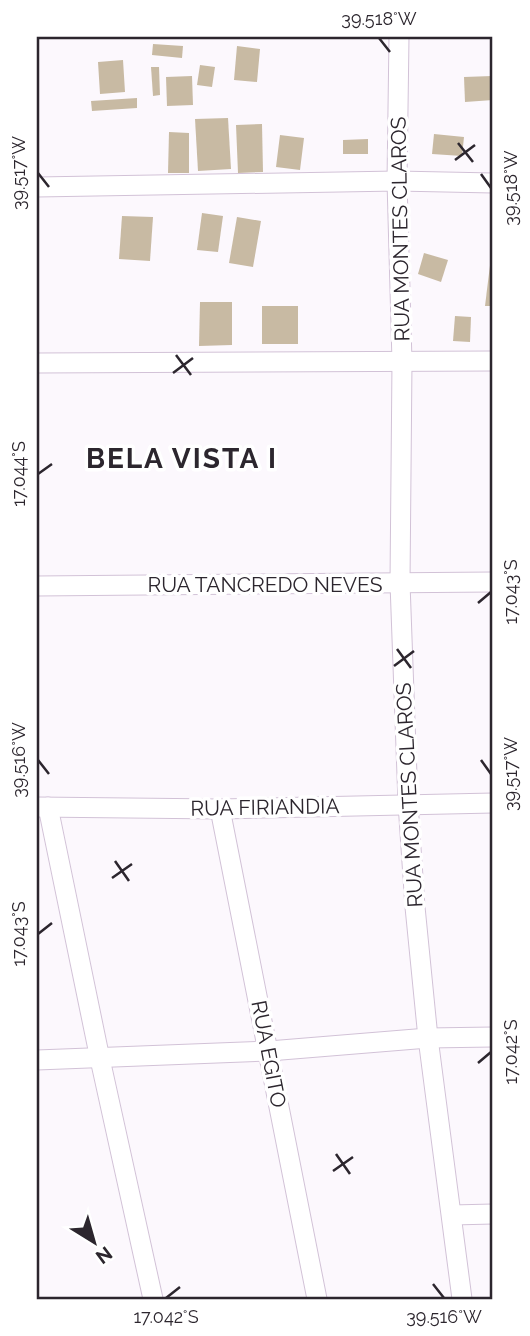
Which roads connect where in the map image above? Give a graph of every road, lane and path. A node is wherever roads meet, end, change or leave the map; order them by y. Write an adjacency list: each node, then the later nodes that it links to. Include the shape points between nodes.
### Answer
1 (399, 37): 2 (street, RUA MONTES CLAROS)
2 (397, 181): 3 (street); 4 (street); 6 (street, RUA MONTES CLAROS)
3 (493, 183)
4 (37, 187)
5 (493, 360): 6 (street)
6 (402, 362): 7 (street); 9 (street, RUA MONTES CLAROS)
7 (37, 363)
8 (493, 582): 9 (street, RUA TANCREDO NEVES)
9 (400, 583): 10 (street, RUA TANCREDO NEVES); 11 (street, RUA MONTES CLAROS)
10 (37, 586)
11 (408, 803): 12 (street, RUA FIRIANDIA); 14 (street, RUA FIRIANDIA); 16 (street, RUA MONTES CLAROS)
12 (493, 803)
13 (42, 807): 14 (street, RUA FIRIANDIA); 18 (street)
14 (220, 809): 17 (street, RUA EGITO)
15 (493, 1037): 16 (street)
16 (428, 1038): 17 (street); 21 (street, RUA MONTES CLAROS)
17 (269, 1051): 18 (street); 23 (street, RUA EGITO)
18 (100, 1059): 19 (street); 22 (street)
19 (37, 1060)
20 (493, 1214): 21 (street)
21 (452, 1215): 24 (street, RUA MONTES CLAROS)
22 (153, 1299)
23 (317, 1299)
24 (462, 1299)

